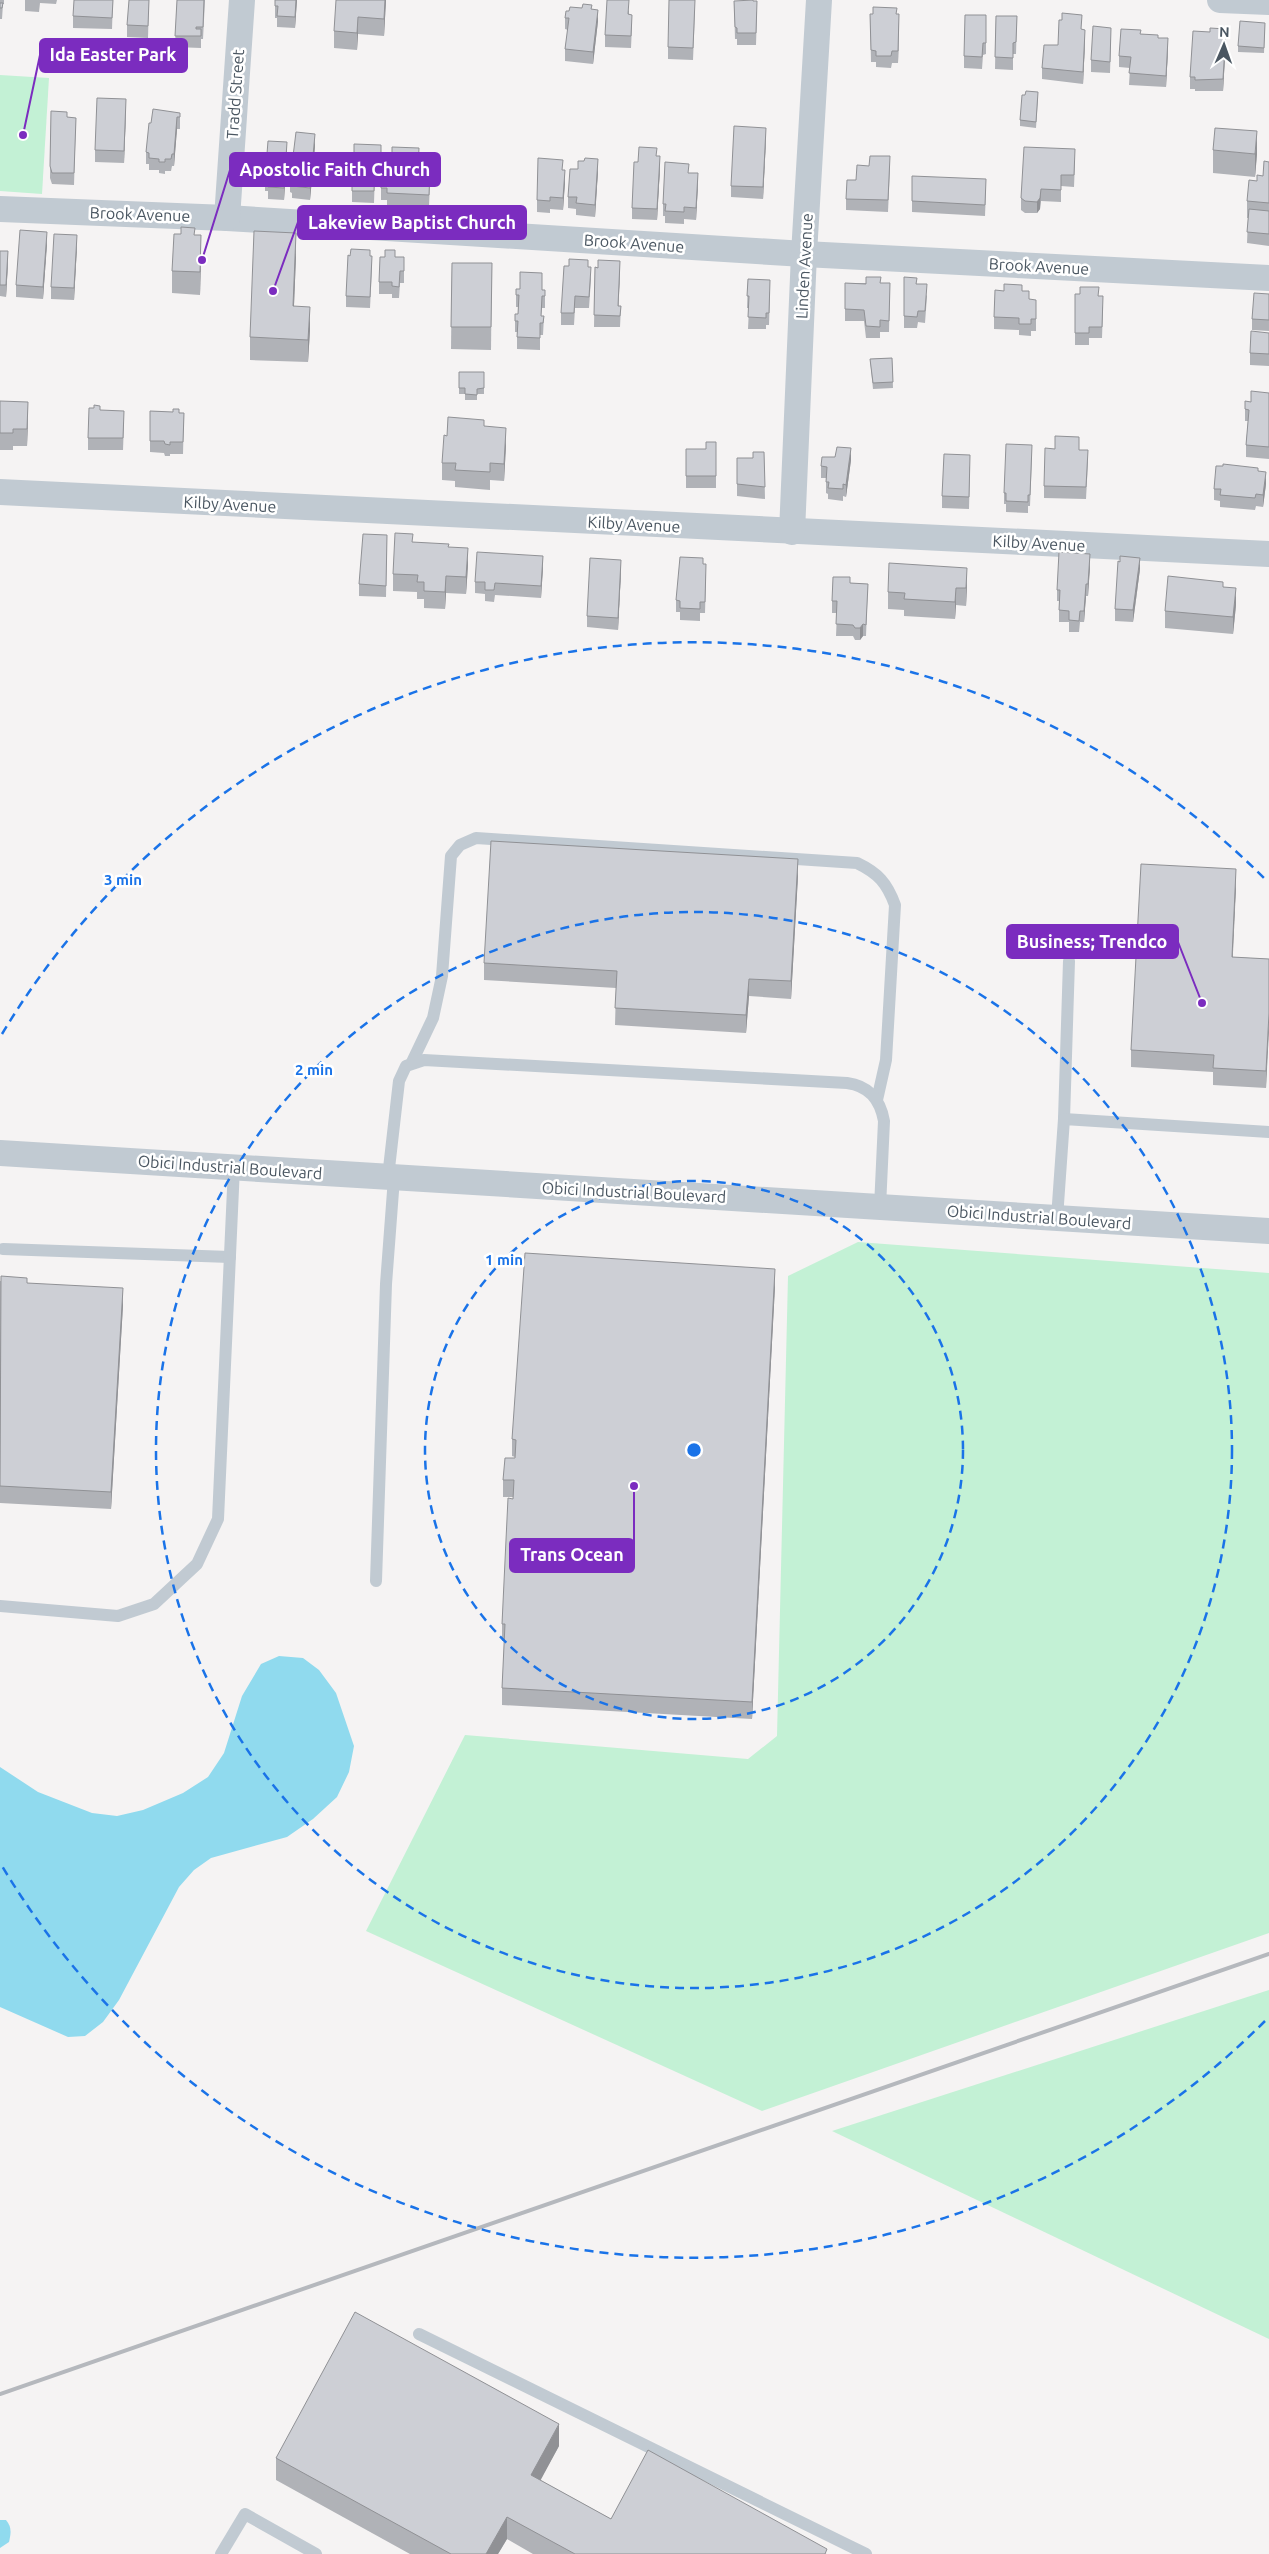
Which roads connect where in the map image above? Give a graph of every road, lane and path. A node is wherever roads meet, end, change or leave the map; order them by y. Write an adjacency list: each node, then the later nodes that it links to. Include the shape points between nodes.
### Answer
1 (242, 0): 6 (street, Tradd Street)
2 (819, 0): 7 (street, Linden Avenue)
3 (1220, 0): 4 (street)
4 (1269, 2)
5 (0, 209): 6 (street, Brook Avenue)
6 (227, 218): 7 (street, Brook Avenue)
7 (804, 254): 8 (street, Brook Avenue); 10 (street, Linden Avenue)
8 (1269, 278)
9 (0, 492): 10 (street, Kilby Avenue)
10 (792, 532): 11 (street, Kilby Avenue)
11 (1269, 554)
12 (1069, 961): 15 (lane)
13 (412, 1062): 14 (lane, via 485,1062 847,1083 863,1087); 14 (lane, via 433,1018 442,976 452,856 460,845 476,838 857,863 875,872 889,887 895,905 886,1060); 19 (lane, via 402,1071 399,1080)
14 (877, 1100): 20 (lane, via 884,1121)
15 (1064, 1119): 16 (lane); 21 (lane)
16 (1269, 1132)
17 (0, 1153): 18 (street, Obici Industrial Boulevard)
18 (234, 1167): 19 (street, Obici Industrial Boulevard); 24 (lane)
19 (391, 1178): 20 (street, Obici Industrial Boulevard); 25 (lane)
20 (880, 1207): 21 (street, Obici Industrial Boulevard)
21 (1057, 1218): 22 (street, Obici Industrial Boulevard)
22 (1269, 1231)
23 (3, 1249): 24 (lane)
24 (230, 1257): 26 (lane, via 218,1519 197,1564 154,1604 118,1616)
25 (376, 1581)
26 (0, 1606)
27 (419, 2334): 30 (lane)
28 (222, 2554): 29 (lane, via 245,2514)
29 (316, 2554)
30 (866, 2554)

